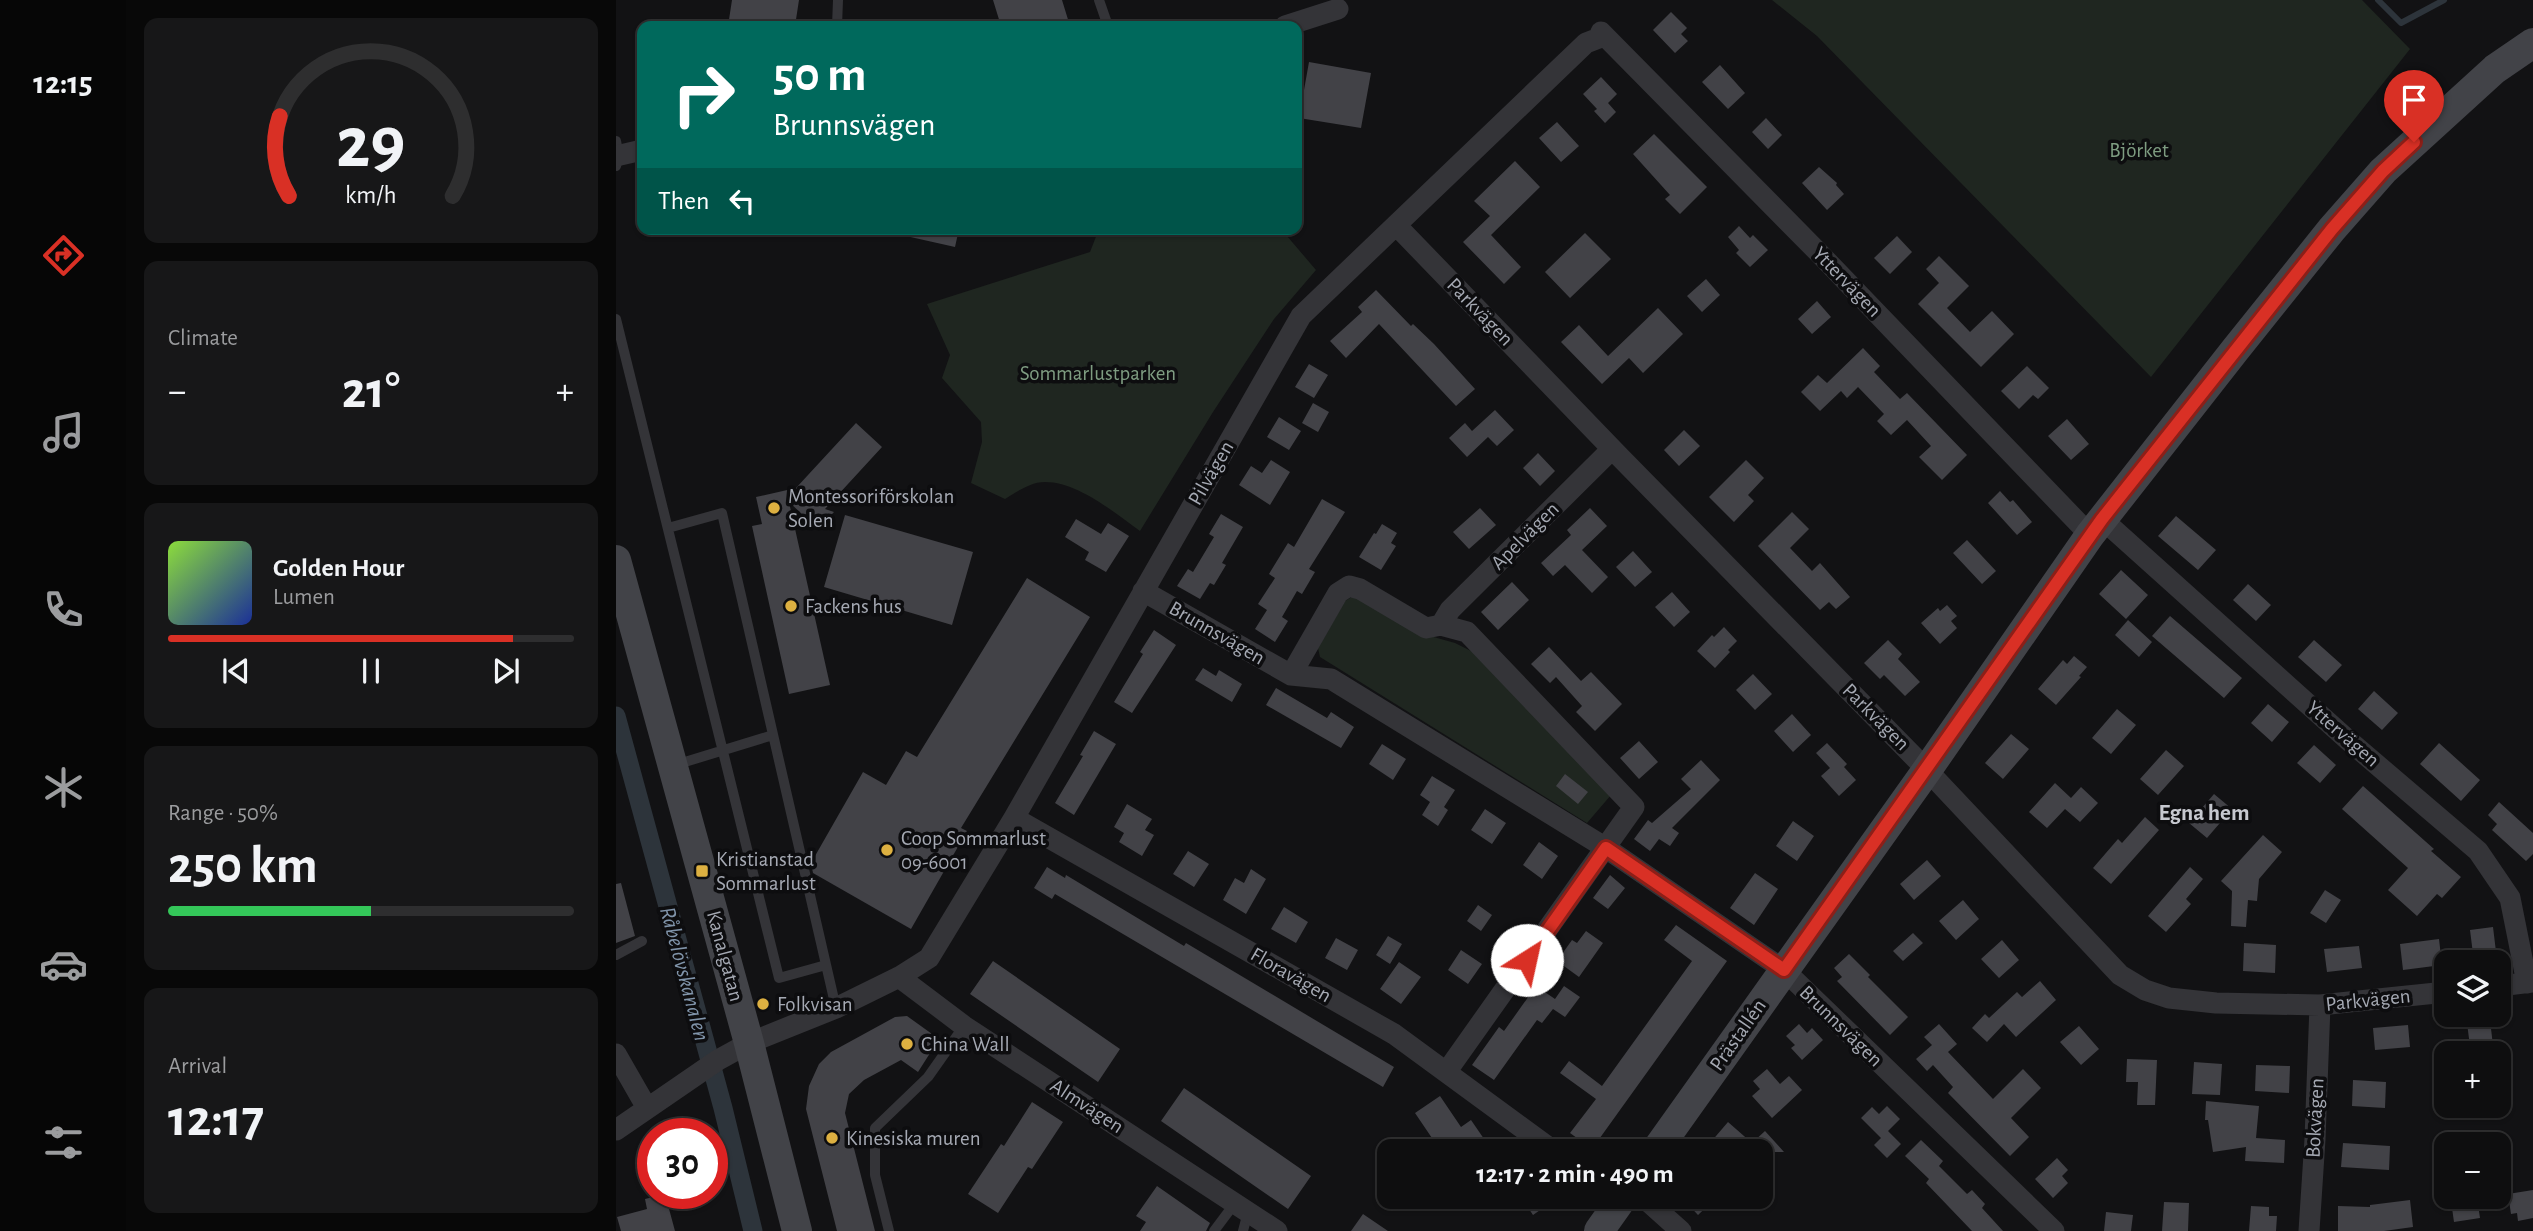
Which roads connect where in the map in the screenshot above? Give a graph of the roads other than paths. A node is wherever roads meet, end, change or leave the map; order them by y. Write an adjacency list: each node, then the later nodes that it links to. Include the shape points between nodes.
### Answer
1 (838, 0): 5 (lane)
2 (1099, 0): 6 (lane)
3 (1310, 9): 4 (street); 7 (street)
4 (1338, 9)
5 (837, 21)
6 (1106, 21)
7 (1292, 21)
8 (1601, 32): 12 (street, Pilvägen); 15 (street, Yttervägen)
9 (2533, 43): 15 (street, Prästallén, via 2495,69 2383,171)
10 (637, 151): 11 (street)
11 (617, 155)
12 (1396, 225): 14 (street, Parkvägen); 18 (street, Pilvägen, via 1301,316)
13 (616, 319): 16 (lane)
14 (1612, 449): 19 (street, Apelvägen, via 1450,610); 24 (street, Parkvägen)
15 (2096, 527): 24 (street, Prästallén); 32 (street, Yttervägen, via 2478,851 2510,898)
16 (668, 528): 21 (lane, via 722,513); 22 (lane)
17 (616, 560): 23 (street, Kanalgatan)
18 (1143, 591): 20 (street, Brunnsvägen); 25 (street, Pilvägen)
19 (1441, 625): 20 (street, via 1426,628 1349,586 1338,593); 26 (street, via 1467,632 1634,807)
20 (1291, 675): 26 (street, Brunnsvägen, via 1331,679)
21 (773, 735): 22 (lane); 29 (lane)
22 (722, 751): 23 (lane); 29 (lane, via 779,978)
23 (673, 766): 38 (street, Kanalgatan)
24 (1927, 770): 30 (street, Prästallén); 35 (street, Parkvägen, via 2120,975 2145,990 2169,998 2216,1003)
25 (1014, 818): 31 (street, Pilvägen, via 929,958); 40 (street, Floravägen, via 1394,1034)
26 (1606, 848): 30 (street, Brunnsvägen); 40 (street)
27 (642, 941): 28 (lane)
28 (616, 955)
29 (827, 965): 36 (lane)
30 (1784, 970): 44 (street, Prästallén); 54 (street, Brunnsvägen)
31 (899, 977): 36 (street, Pilvägen); 37 (street, Almvägen)
32 (2530, 983): 33 (street)
33 (2511, 985)
34 (2434, 993): 35 (street, Parkvägen)
35 (2320, 1005): 55 (street, Bokvägen)
36 (836, 1007): 38 (street, Pilvägen)
37 (964, 1026): 47 (street, Almvägen); 49 (lane, via 928,1077 874,1128 875,1175)
38 (749, 1043): 41 (street, Pilvägen); 48 (street, Kanalgatan)
39 (616, 1054): 41 (street)
40 (1447, 1072): 43 (street, Floravägen)
41 (648, 1108): 42 (street, Pilvägen)
42 (616, 1130)
43 (1537, 1139)
44 (1664, 1139)
45 (1617, 1209): 52 (street)
46 (1644, 1209): 53 (street)
47 (1242, 1215): 50 (lane); 51 (street, Almvägen)
48 (797, 1231)
49 (890, 1231)
50 (1214, 1231)
51 (1277, 1231)
52 (1599, 1231)
53 (1681, 1231)
54 (2054, 1231)
55 (2309, 1231)

